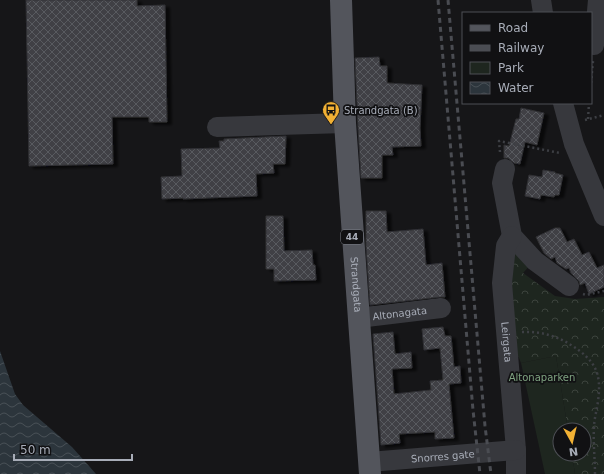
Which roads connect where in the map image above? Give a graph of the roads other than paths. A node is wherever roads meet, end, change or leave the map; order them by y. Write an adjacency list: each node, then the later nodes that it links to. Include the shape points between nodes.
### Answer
1 (341, 0): 7 (main road, Strandgata / 44)
2 (541, 0): 4 (street)
3 (598, 0): 5 (street)
4 (543, 12)
5 (594, 45)
6 (563, 104): 10 (street, via 574,144)
7 (345, 123): 8 (street); 14 (main road, Strandgata / 44)
8 (217, 127)
9 (505, 169): 11 (street, via 502,183)
10 (604, 216)
11 (512, 236): 12 (street, via 535,261); 15 (street, Leirgata, via 506,246 502,283)
12 (569, 286)
13 (441, 308): 14 (street, Altonagata)
14 (358, 318): 16 (main road, Strandgata / 44)
15 (516, 450): 16 (street, Snorres gate); 17 (street, Leirgata); 18 (street)
16 (369, 468)
17 (516, 474)
18 (529, 474)

